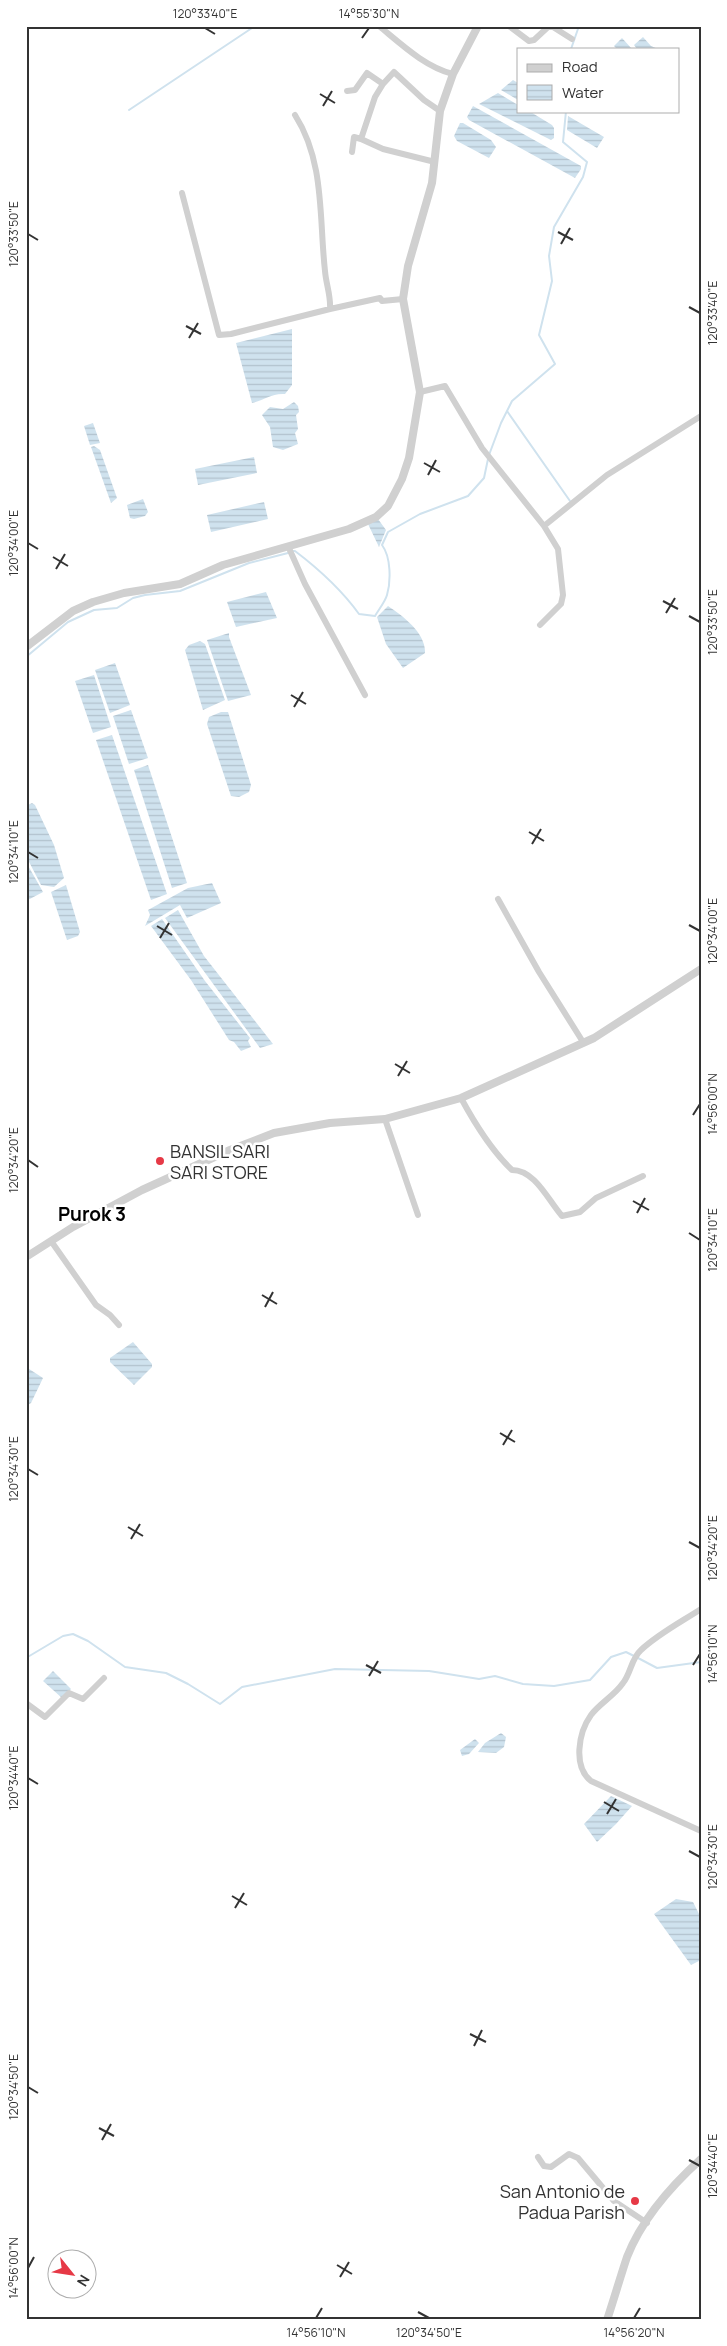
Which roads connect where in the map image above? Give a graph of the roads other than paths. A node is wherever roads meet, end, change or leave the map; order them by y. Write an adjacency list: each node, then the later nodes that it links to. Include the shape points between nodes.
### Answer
1 (379, 26): 5 (street, via 412,53 443,72)
2 (478, 26): 5 (street)
3 (509, 26): 4 (street, via 529,40 534,40 548,27)
4 (572, 39)
5 (453, 74): 8 (street)
6 (383, 84): 7 (street, via 367,73 355,90); 8 (street, via 392,72 397,73); 10 (street, via 375,97)
7 (347, 91)
8 (440, 111): 12 (street)
9 (295, 115): 15 (street, via 303,127 319,180)
10 (361, 139): 11 (street, via 354,137); 12 (street, via 383,149)
11 (352, 152)
12 (434, 162): 14 (street, via 432,183 410,258)
13 (182, 194): 15 (street, via 219,335)
14 (403, 299): 15 (street, via 382,301 380,298); 16 (street)
15 (330, 309)
16 (420, 392): 18 (street, via 445,386 482,448); 19 (street, via 409,458 388,506 367,522)
17 (701, 416): 18 (street, via 607,475)
18 (544, 526): 20 (street, via 558,549 563,595 561,604)
19 (288, 546): 21 (street, via 223,565 180,584 124,593 94,602 73,611); 22 (street)
20 (540, 625)
21 (26, 647)
22 (365, 695)
23 (498, 899): 25 (street)
24 (701, 969): 25 (street, via 635,1013)
25 (583, 1042): 26 (street)
26 (461, 1098): 27 (street); 28 (street, via 502,1160 512,1170 533,1176 562,1216 580,1212 596,1198)
27 (385, 1119): 29 (street); 30 (street, via 330,1123 274,1133 142,1190)
28 (642, 1176)
29 (418, 1215)
30 (51, 1241): 31 (street); 32 (street, via 96,1305)
31 (26, 1257)
32 (119, 1325)
33 (701, 1609): 36 (street, via 639,1652 624,1682 590,1716 580,1747 580,1769 591,1781)
34 (104, 1678): 35 (street, via 82,1698 69,1693 45,1717)
35 (26, 1702)
36 (701, 1832)
37 (538, 2157): 39 (street, via 544,2166 551,2167 569,2154 578,2158 614,2201)
38 (701, 2159): 39 (street, via 667,2192)
39 (646, 2223): 40 (street, via 628,2256)
40 (607, 2320)

